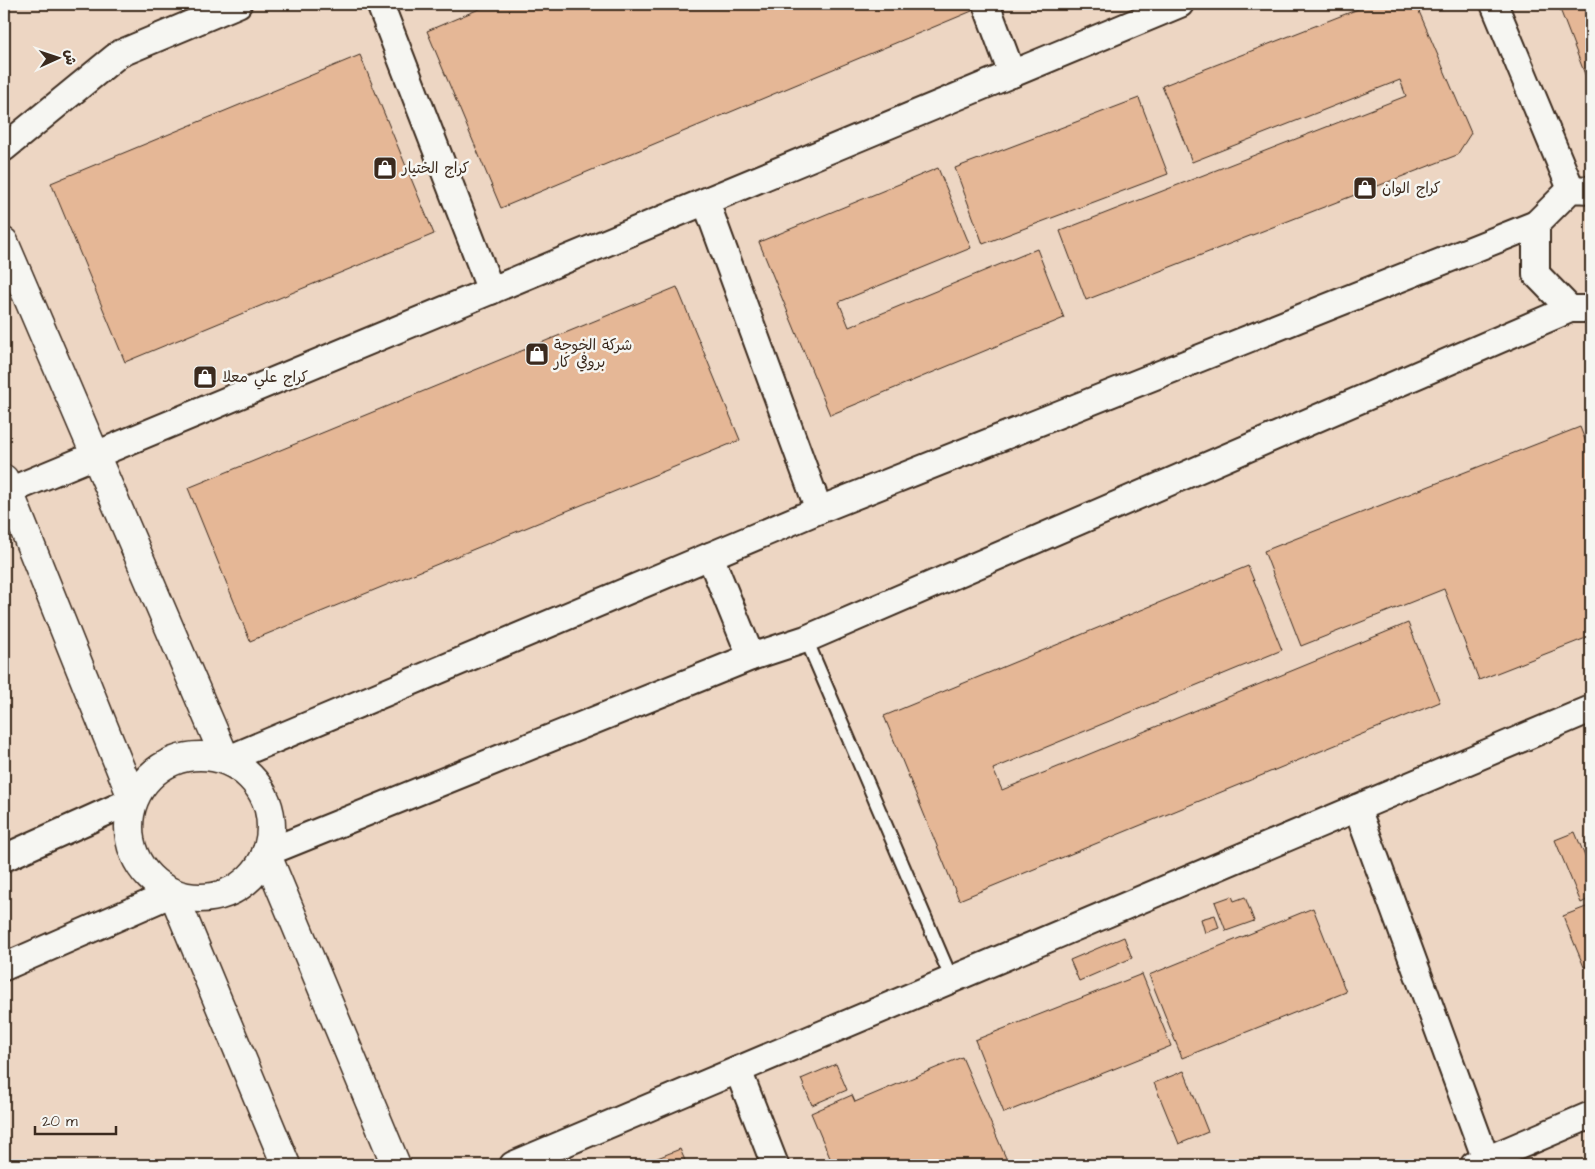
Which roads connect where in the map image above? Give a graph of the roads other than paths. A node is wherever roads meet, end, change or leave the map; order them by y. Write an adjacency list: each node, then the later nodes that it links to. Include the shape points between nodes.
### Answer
1 (238, 4): 7 (street, via 119,54)
2 (380, 4): 12 (street)
3 (986, 4): 6 (street)
4 (1180, 4): 6 (street)
5 (1494, 4): 8 (street)
6 (1012, 74): 9 (street)
7 (4, 148)
8 (1581, 190): 10 (street)
9 (706, 202): 12 (street); 16 (street)
10 (1536, 224): 13 (street, via 1536,274); 16 (street)
11 (4, 242): 14 (street)
12 (491, 291): 14 (street)
13 (1581, 309): 18 (street)
14 (95, 456): 15 (street); 21 (street)
15 (5, 488): 22 (street)
16 (818, 510): 17 (street)
17 (710, 556): 19 (street); 21 (street)
18 (806, 639): 19 (street); 28 (lane)
19 (751, 657): 24 (street)
20 (1591, 709): 23 (street)
21 (226, 760): 22 (street, via 182,757 162,766 145,781); 24 (street, via 245,772 260,788 269,816)
22 (134, 800): 25 (street); 26 (street, via 129,822 131,844 140,865 154,882)
23 (1357, 808): 28 (street); 31 (street)
24 (266, 853): 26 (street, via 254,872 238,887 217,896 195,898); 33 (street)
25 (4, 858)
26 (173, 893): 27 (street); 32 (street)
27 (4, 967)
28 (952, 980): 29 (street)
29 (738, 1070): 34 (street); 35 (street)
30 (1591, 1115): 31 (street)
31 (1483, 1163)
32 (286, 1165)
33 (396, 1165)
34 (513, 1165)
35 (775, 1165)

